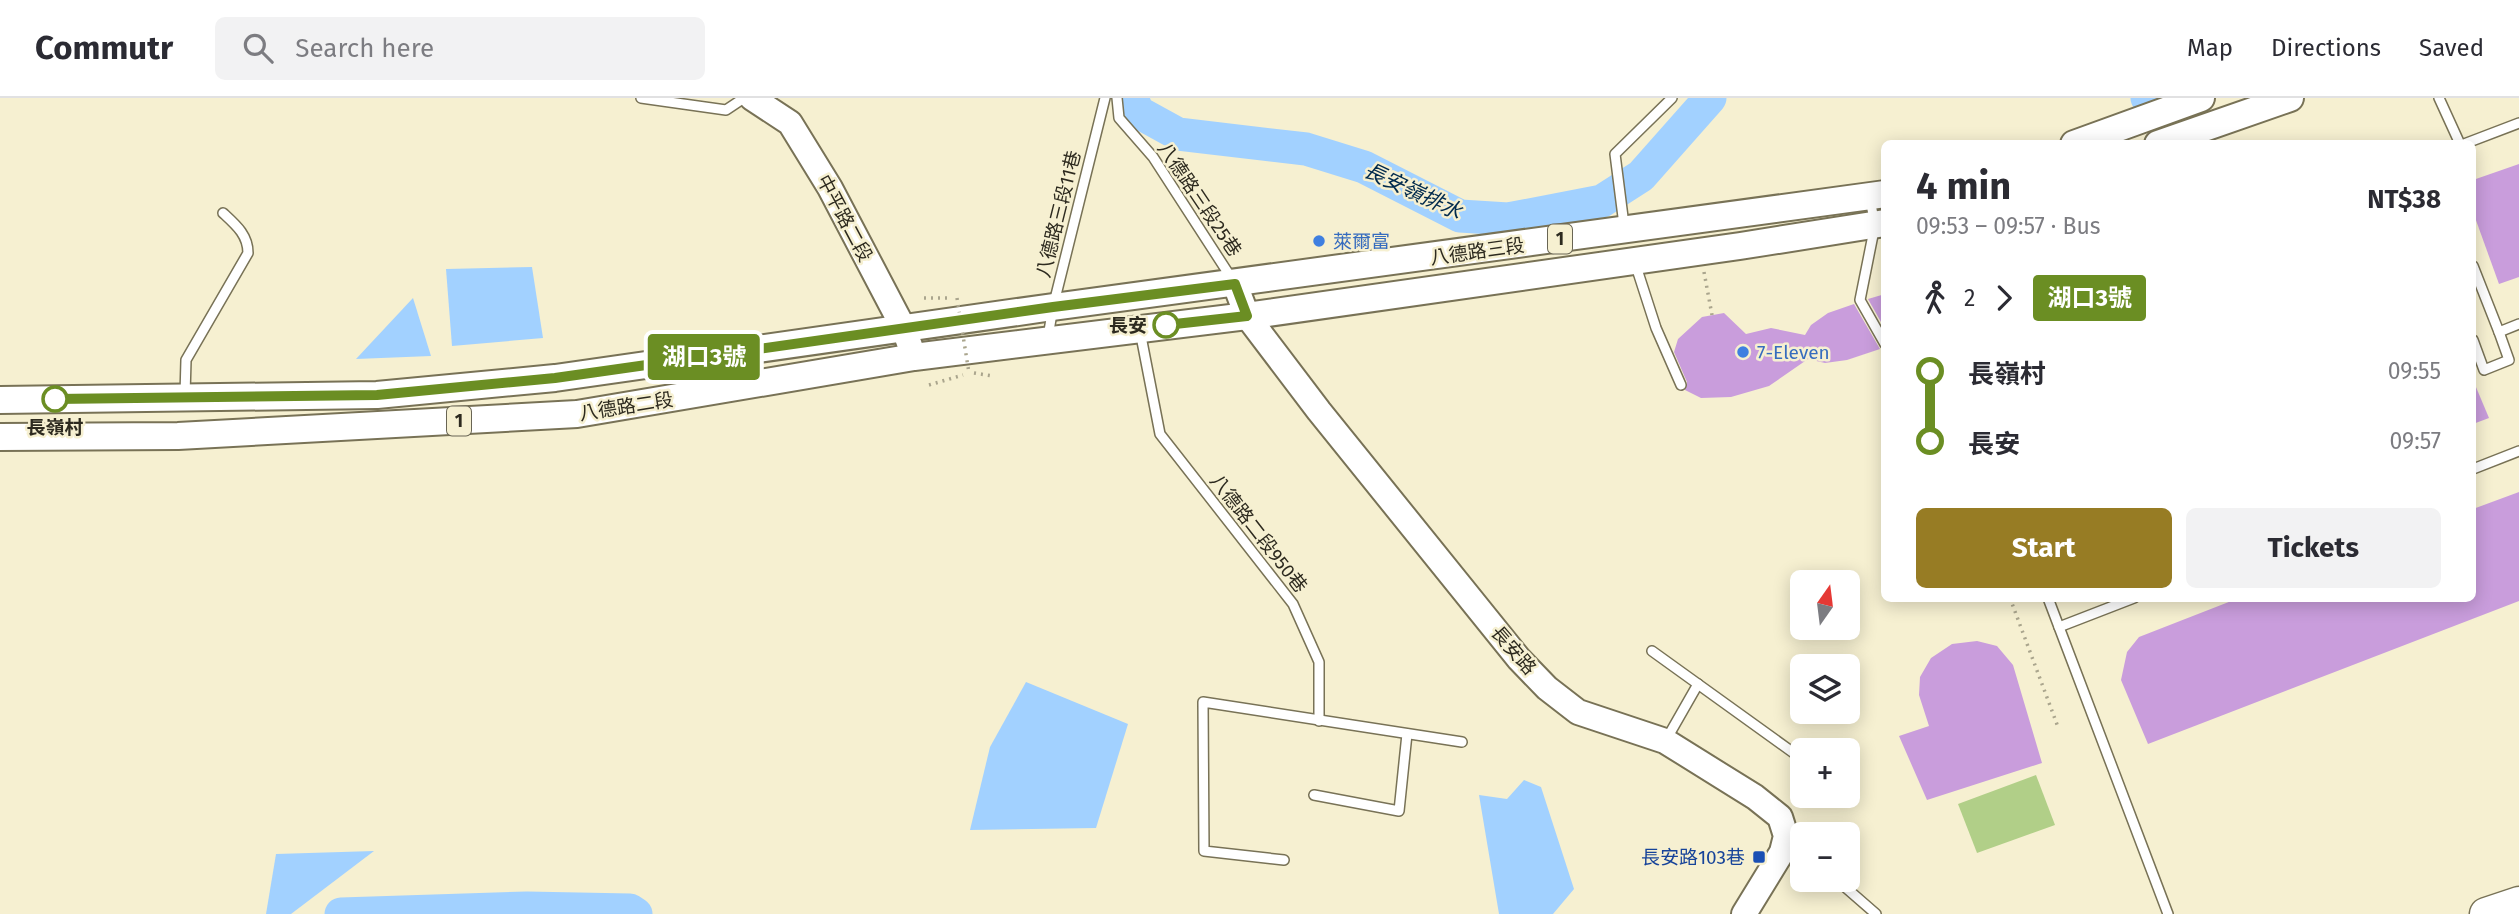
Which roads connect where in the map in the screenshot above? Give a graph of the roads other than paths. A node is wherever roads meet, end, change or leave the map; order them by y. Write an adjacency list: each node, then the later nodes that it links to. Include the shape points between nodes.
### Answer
1 (641, 98): 2 (lane, via 726,110)
2 (744, 98)
3 (752, 98): 28 (street, 中平路二段, via 790,122)
4 (1105, 98): 24 (lane, 八德路三段11巷)
5 (1116, 98): 23 (lane, 八德路三段25巷, via 1119,118 1153,157)
6 (1672, 98): 19 (lane, via 1615,154)
7 (2201, 98): 11 (main road)
8 (2290, 98): 12 (main road)
9 (2439, 98): 13 (lane)
10 (2519, 122): 14 (lane)
11 (2085, 140)
12 (2169, 140)
13 (2460, 140)
14 (2472, 140)
15 (1877, 196): 17 (lane); 19 (main road, 八德路三段 / 1)
16 (223, 213): 35 (lane, via 248,243 248,253 186,360)
17 (1881, 222)
18 (1881, 228): 21 (main road, 八德路三段 / 1)
19 (1625, 230): 23 (main road, 八德路三段 / 1)
20 (1881, 231): 30 (lane, via 1860,300)
21 (1634, 261): 25 (main road, 八德路三段 / 1); 34 (lane)
22 (2476, 274): 29 (lane)
23 (1235, 284): 24 (main road, 八德路二段 / 1); 25 (street, 長安路)
24 (1053, 307): 28 (main road, 八德路二段 / 1); 31 (lane, 八德路三段11巷)
25 (1247, 316): 27 (main road, 八德路二段 / 1); 47 (street, 長安路, via 1406,519 1547,688 1578,712)
26 (2519, 324): 29 (lane)
27 (1139, 328): 31 (main road, 八德路二段 / 1); 45 (lane, 八德路二段950巷, via 1160,434 1293,604 1320,662)
28 (904, 329): 33 (street, 中平路二段); 35 (main road, 八德路二段 / 1, via 527,381 377,395)
29 (2499, 332): 32 (lane, via 2510,360 2484,370)
30 (1881, 337)
31 (1048, 339): 33 (main road, 八德路二段 / 1)
32 (2476, 348)
33 (914, 357): 37 (main road, 八德路二段 / 1, via 577,414 178,436)
34 (1681, 385)
35 (184, 397): 36 (main road, 八德路二段 / 1)
36 (0, 400)
37 (0, 437)
38 (2519, 451): 39 (lane)
39 (2476, 468)
40 (2050, 602): 42 (lane)
41 (2124, 602): 42 (lane)
42 (2059, 627): 58 (lane)
43 (1651, 651): 44 (lane)
44 (1698, 684): 47 (lane); 49 (lane)
45 (1320, 721): 46 (lane); 53 (lane, via 1203,702 1204,851)
46 (1407, 734): 48 (lane); 50 (lane, via 1399,811)
47 (1665, 741): 51 (street, 長安路, via 1755,797 1780,817)
48 (1462, 742)
49 (1790, 750)
50 (1314, 795)
51 (1790, 836)
52 (1790, 847): 56 (street, 長安路, via 1782,852)
53 (1284, 860)
54 (1851, 892): 57 (lane)
55 (2519, 903): 59 (highway)
56 (1744, 914)
57 (1876, 914)
58 (2168, 914)
59 (2486, 914)

